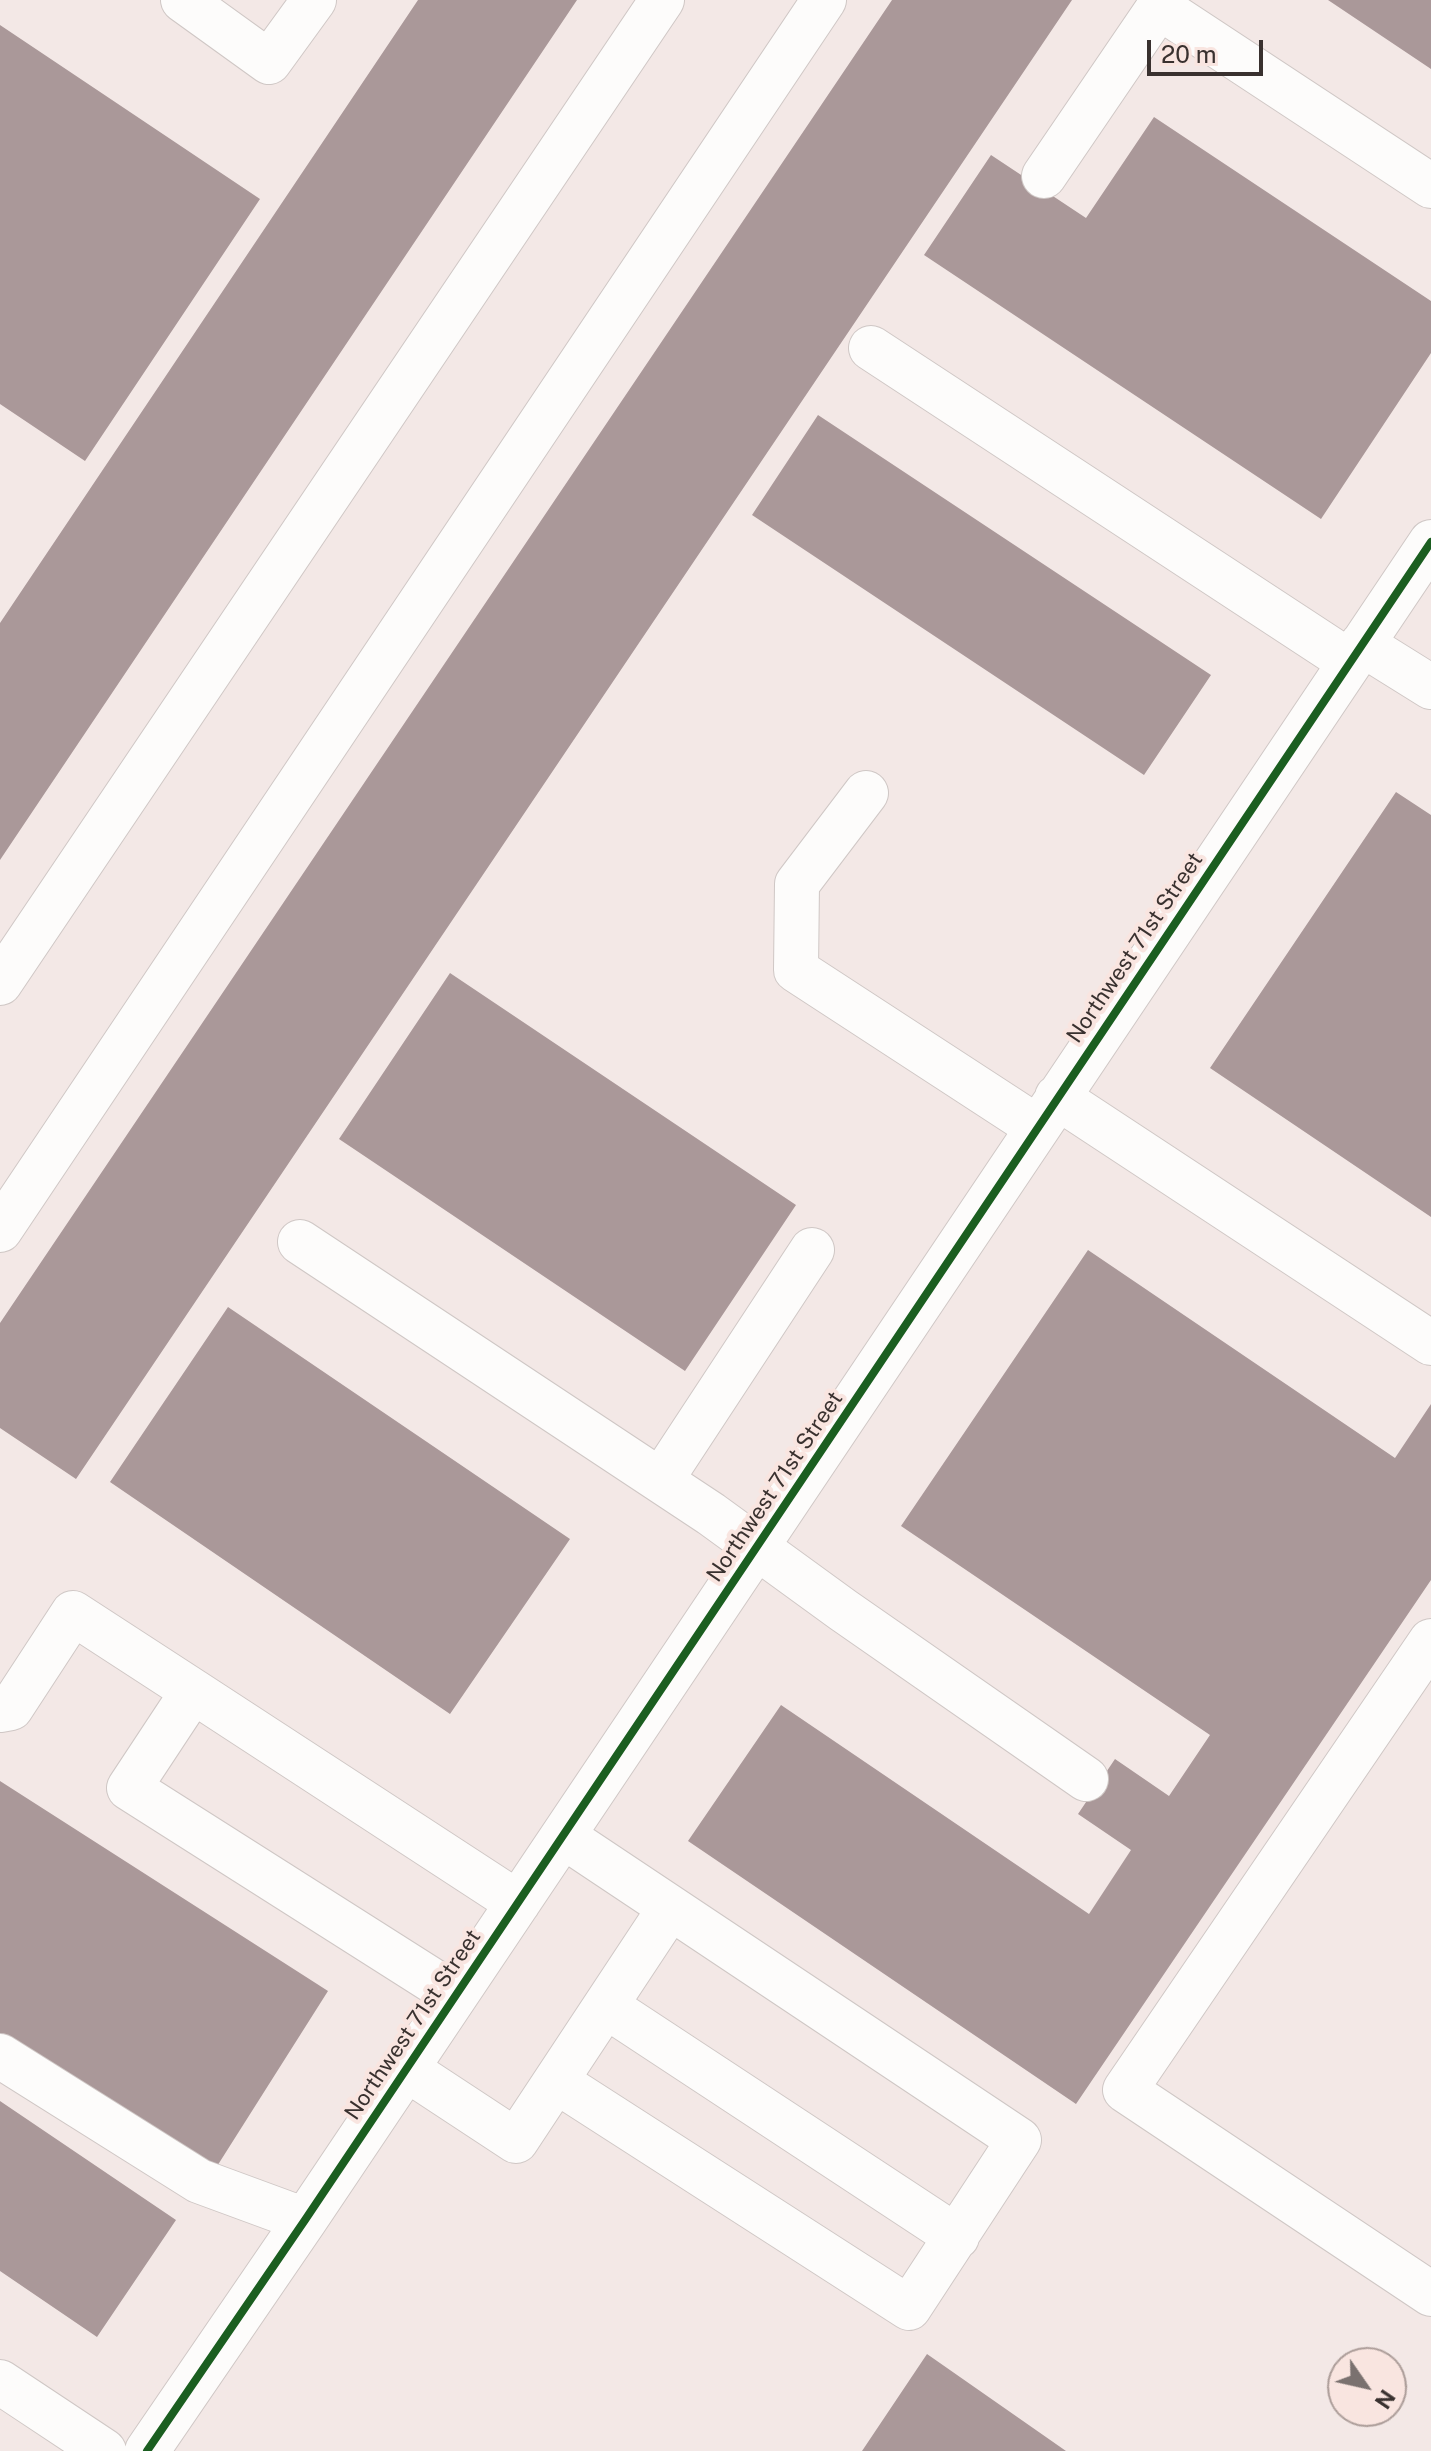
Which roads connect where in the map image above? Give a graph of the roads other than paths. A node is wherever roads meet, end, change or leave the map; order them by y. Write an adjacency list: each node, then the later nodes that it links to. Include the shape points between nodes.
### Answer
1 (183, 0): 2 (street, via 269,62)
2 (314, 0)
3 (662, 0): 12 (street)
4 (824, 0): 14 (street)
5 (1044, 176): 6 (street, via 1159,7)
6 (1431, 186)
7 (871, 348): 9 (street)
8 (1431, 542): 9 (street, Northwest 71st Street)
9 (1356, 653): 10 (street); 13 (street, Northwest 71st Street)
10 (1431, 687)
11 (866, 793): 13 (street, via 797,884 796,970)
12 (0, 983)
13 (1047, 1112): 17 (street); 19 (street, Northwest 71st Street)
14 (0, 1230)
15 (300, 1242): 18 (street)
16 (812, 1250): 18 (street)
17 (1431, 1343)
18 (661, 1480): 19 (street)
19 (757, 1546): 23 (street); 24 (street, Northwest 71st Street)
20 (1431, 1641): 34 (street, via 1125,2090)
21 (193, 1691): 22 (street, via 73,1613 11,1708); 25 (street); 27 (street, via 129,1788)
22 (0, 1710)
23 (1086, 1779)
24 (563, 1836): 25 (street, Northwest 71st Street); 26 (street)
25 (518, 1903): 27 (street, Northwest 71st Street)
26 (670, 1908): 28 (street); 33 (street, via 1019,2140)
27 (455, 1995): 30 (street, Northwest 71st Street)
28 (606, 2006): 31 (street); 33 (street)
29 (0, 2056): 32 (street, via 199,2181)
30 (405, 2068): 31 (street, via 516,2141); 32 (street, Northwest 71st Street)
31 (556, 2081): 33 (street, via 909,2308)
32 (305, 2220): 37 (street, Northwest 71st Street)
33 (957, 2237)
34 (1431, 2294)
35 (0, 2382): 36 (street)
36 (104, 2451)
37 (147, 2451)

